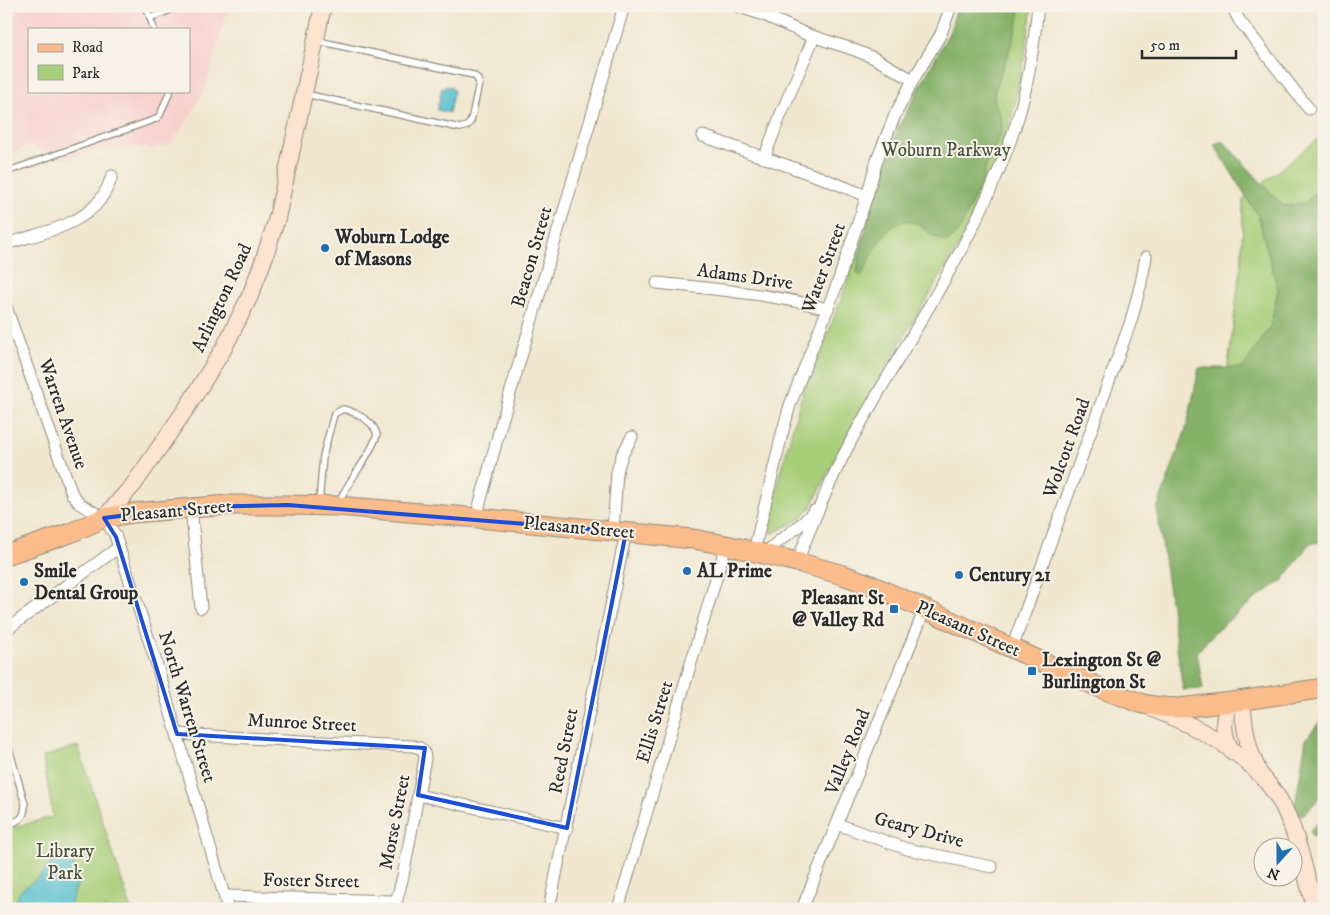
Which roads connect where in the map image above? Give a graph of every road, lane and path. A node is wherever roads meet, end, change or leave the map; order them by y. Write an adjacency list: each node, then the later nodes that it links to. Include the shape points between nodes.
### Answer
1 (146, 6): 9 (lane)
2 (175, 6): 9 (lane)
3 (323, 6): 12 (street, Arlington Road)
4 (624, 6): 32 (street, Beacon Street, via 502,419)
5 (737, 6): 11 (street)
6 (951, 6): 13 (street, Water Street, via 941,34)
7 (1038, 6): 28 (street, via 1030,64 1018,116 982,209 851,441)
8 (1232, 6): 16 (street, via 1239,20)
9 (150, 18): 10 (lane)
10 (154, 28)
11 (814, 37): 13 (street, via 874,58); 18 (street)
12 (316, 41): 15 (street, Arlington Road); 15 (lane, via 473,75 478,84 475,103 470,124 462,128)
13 (913, 80): 21 (street, Water Street, via 890,127)
14 (170, 92): 19 (lane, via 156,119)
15 (305, 94): 31 (street, Arlington Road, via 274,228 258,278 241,316 188,406 134,484)
16 (1309, 109)
17 (703, 136): 18 (street)
18 (764, 158): 21 (street)
19 (6, 172)
20 (112, 176): 22 (street, via 100,200 77,219)
21 (867, 196): 26 (street, Water Street)
22 (6, 244)
23 (1146, 257): 42 (street, Wolcott Road, via 1131,322)
24 (657, 283): 26 (street, Adams Drive, via 756,294)
25 (6, 307): 31 (street, Warren Avenue, via 72,494 80,504)
26 (828, 309): 36 (street, Water Street, via 787,414)
27 (632, 437): 33 (street, Reed Street, via 617,472)
28 (821, 502): 36 (street, via 808,519); 38 (street)
29 (328, 506): 29 (lane, via 344,489 377,435 370,423 343,409 334,414 323,456); 30 (main road, Pleasant Street, via 252,504); 32 (main road, Pleasant Street)
30 (191, 507): 31 (main road, Pleasant Street); 39 (street)
31 (104, 518): 35 (street, North Warren Street); 37 (main road, Pleasant Street)
32 (476, 518): 33 (main road, Pleasant Street)
33 (620, 532): 34 (main road, Pleasant Street); 55 (street, Reed Street)
34 (726, 545): 36 (main road, Pleasant Street); 61 (street, Ellis Street)
35 (119, 547): 41 (street); 46 (street, North Warren Street)
36 (759, 553): 38 (main road, Pleasant Street)
37 (6, 555)
38 (797, 562): 40 (main road, Pleasant Street, via 849,577)
39 (200, 608)
40 (925, 609): 42 (main road, Pleasant Street); 54 (street, Valley Road)
41 (6, 630)
42 (1012, 648): 44 (main road, Pleasant Street)
43 (1324, 688): 45 (main road, Pleasant Street)
44 (1130, 700): 45 (main road, Pleasant Street, via 1170,708); 50 (street, via 1175,718)
45 (1237, 701): 50 (street, via 1226,712 1224,724 1228,745); 51 (street, via 1246,738)
46 (177, 734): 49 (street, Munroe Street, via 413,746); 57 (street, North Warren Street)
47 (6, 738): 48 (lane)
48 (7, 746): 53 (lane, via 25,811 18,821)
49 (424, 750): 52 (street, Morse Street)
50 (1233, 752): 51 (street)
51 (1260, 774): 63 (street, via 1283,806)
52 (418, 795): 55 (street); 58 (street, Morse Street)
53 (6, 824)
54 (837, 824): 56 (street, Geary Drive, via 907,849); 62 (street, Valley Road)
55 (567, 828): 60 (street, Reed Street)
56 (992, 867)
57 (225, 896): 58 (street, Foster Street); 59 (street, North Warren Street)
58 (396, 900)
59 (228, 909)
60 (549, 909)
61 (618, 909)
62 (802, 909)
63 (1315, 909)

